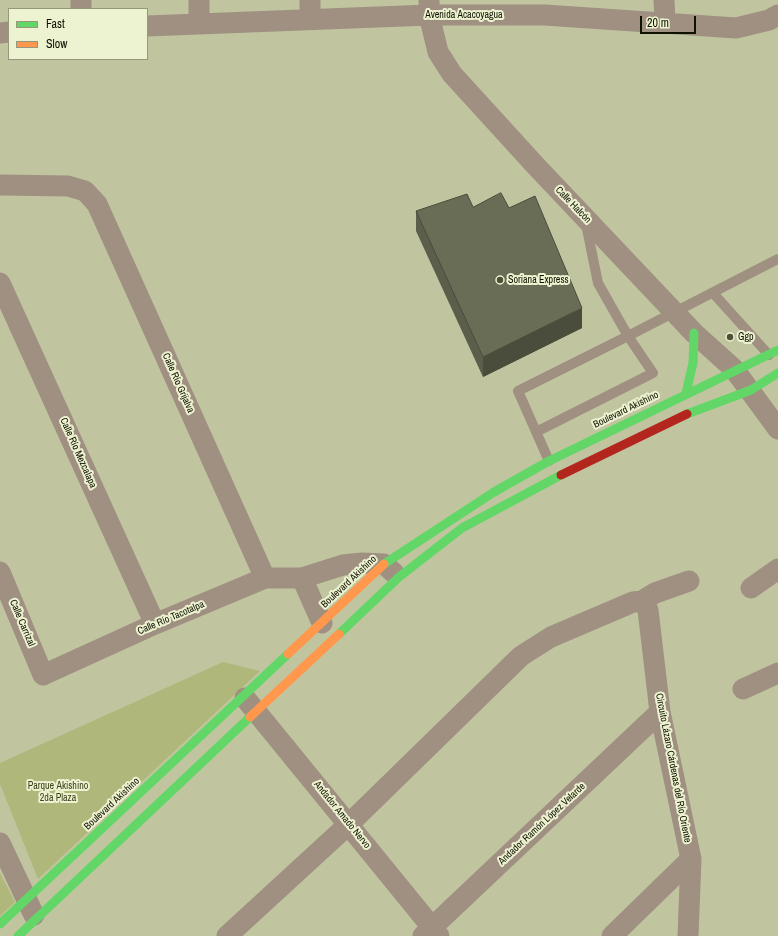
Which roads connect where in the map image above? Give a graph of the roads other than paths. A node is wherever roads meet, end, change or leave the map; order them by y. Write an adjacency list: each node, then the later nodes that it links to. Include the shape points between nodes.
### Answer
1 (199, 0): 8 (street)
2 (664, 0): 6 (street)
3 (429, 8): 4 (street, Avenida Acacoyagua); 5 (street, Avenida Acacoyagua); 11 (street, Calle Halcón, via 438,52 452,74)
4 (545, 8): 6 (street, Avenida Acacoyagua)
5 (310, 10): 8 (street, Avenida Acacoyagua)
6 (665, 22): 7 (street, Avenida Acacoyagua, via 736,28)
7 (775, 22)
8 (199, 24): 9 (street, Avenida Acacoyagua)
9 (148, 26)
10 (0, 185): 29 (street, Calle Río Grijalva, via 68,186 85,191 97,204)
11 (584, 217): 15 (street, Calle Halcón); 17 (lane, via 598,282)
12 (778, 259): 14 (lane)
13 (0, 283): 35 (street, Calle Río Mezcalapa)
14 (713, 293): 15 (lane); 18 (lane)
15 (676, 312): 16 (street, Calle Halcón); 17 (lane)
16 (694, 333): 19 (street, Calle Halcón); 22 (main road, via 696,354)
17 (628, 336): 24 (lane, via 518,391); 24 (lane, via 653,373)
18 (774, 352): 19 (main road, Boulevard Akishino)
19 (734, 370): 21 (street, Calle Halcón); 22 (main road, Boulevard Akishino)
20 (778, 373): 21 (main road, Boulevard Akishino)
21 (750, 390): 23 (street, Calle Halcón); 27 (main road, Boulevard Akishino, via 672,420 580,464 462,528)
22 (686, 393): 25 (main road, Boulevard Akishino)
23 (778, 429)
24 (536, 432): 25 (lane)
25 (549, 461): 27 (main road, Boulevard Akishino, via 494,492)
26 (778, 569): 32 (street)
27 (392, 571): 30 (street, Calle Río Tacotalpa, via 342,565); 34 (main road, Boulevard Akishino); 39 (main road, Boulevard Akishino)
28 (0, 572): 37 (street, Calle Carrizal)
29 (266, 578): 30 (street, Calle Río Tacotalpa); 35 (street, Calle Río Tacotalpa)
30 (302, 578): 34 (street)
31 (689, 581): 33 (street, via 655,593)
32 (751, 588)
33 (642, 601): 40 (street, Circuito Lázaro Cárdenas del Río Oriente, via 648,610); 41 (street, via 633,602 551,637 521,656)
34 (322, 622): 39 (main road, Boulevard Akishino)
35 (155, 624): 37 (street, Calle Río Tacotalpa)
36 (778, 673): 38 (street)
37 (43, 675)
38 (744, 689)
39 (250, 703): 41 (street, Andador Amado Nervo); 44 (main road, Boulevard Akishino); 45 (main road, Boulevard Akishino)
40 (660, 712): 43 (street, Circuito Lázaro Cárdenas del Río Oriente); 47 (street, Andador Ramón López Velarde)
41 (349, 824): 47 (street, Andador Amado Nervo); 49 (street)
42 (0, 843): 44 (street)
43 (691, 859): 50 (street); 51 (street, Circuito Lázaro Cárdenas del Río Oriente)
44 (26, 899): 45 (street); 46 (main road, Boulevard Akishino)
45 (36, 919): 48 (main road, Boulevard Akishino)
46 (0, 924)
47 (432, 933)
48 (18, 936)
49 (227, 936)
50 (612, 936)
51 (688, 936)

